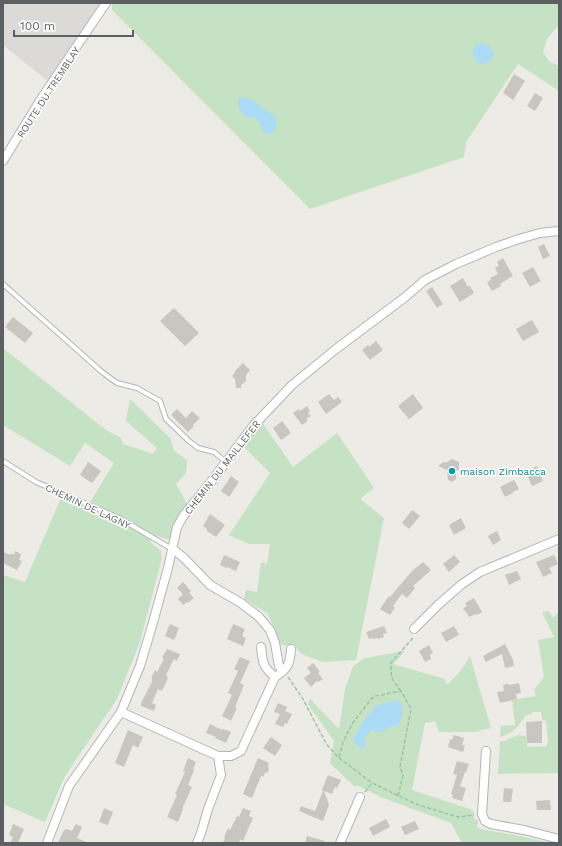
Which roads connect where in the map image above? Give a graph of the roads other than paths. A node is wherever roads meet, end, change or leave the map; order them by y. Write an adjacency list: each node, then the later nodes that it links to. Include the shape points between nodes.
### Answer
1 (106, 3): 2 (street, ROUTE DU TREMBLAY, via 41,99)
2 (3, 161)
3 (559, 231): 6 (street, CHEMIN DU MAILLEFER, via 540,233 496,247 425,280 292,385 253,426)
4 (3, 284): 6 (lane, via 116,383 137,388 160,401 166,419 188,441 198,448 214,452)
5 (3, 461): 8 (lane, CHEMIN DE LAGNY, via 36,482 121,519)
6 (226, 462): 8 (street, CHEMIN DU MAILLEFER, via 184,515 177,527)
7 (559, 539): 9 (street, via 480,572 462,584)
8 (173, 549): 12 (street, CHEMIN DE LAGNY, via 210,585 259,617 270,630 279,666); 14 (street, CHEMIN DU MAILLEFER, via 140,666)
9 (414, 629)
10 (261, 647): 13 (street, via 262,662 266,670)
11 (291, 649): 12 (street, via 289,664)
12 (283, 671): 13 (street)
13 (275, 676): 16 (street, via 241,751 231,756)
14 (120, 712): 16 (street); 19 (street, CHEMIN DU MAILLEFER, via 69,786)
15 (486, 750): 18 (street, via 482,814 485,821)
16 (218, 756): 20 (street, via 221,775)
17 (360, 797): 21 (street)
18 (559, 839)
19 (47, 843)
20 (197, 843)
21 (340, 843)

